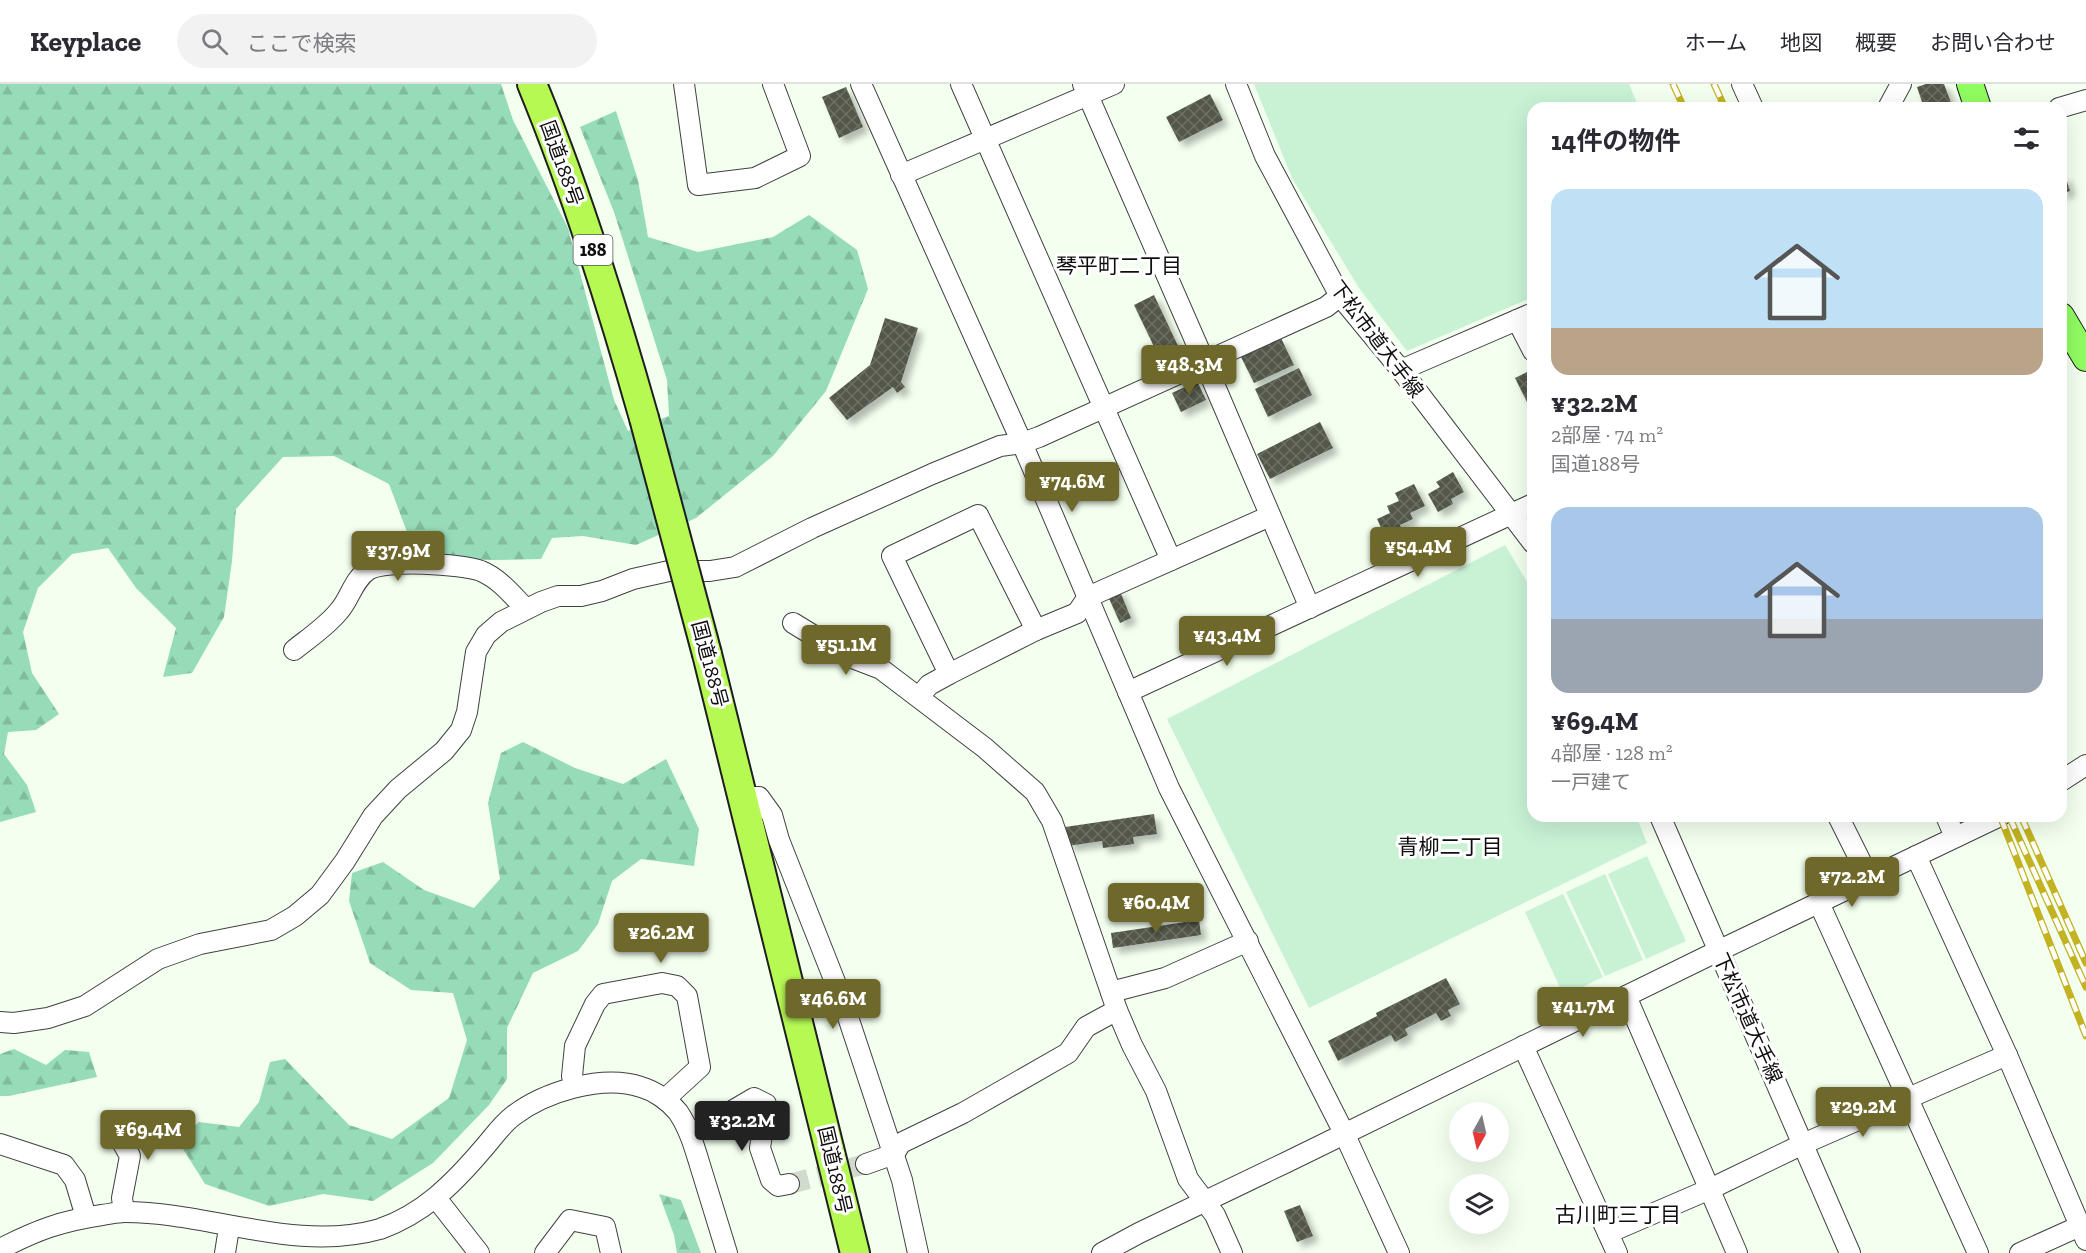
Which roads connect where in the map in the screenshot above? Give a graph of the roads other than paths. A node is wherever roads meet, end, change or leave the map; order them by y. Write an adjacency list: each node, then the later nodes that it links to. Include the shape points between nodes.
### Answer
1 (532, 84): 41 (highway, 国道188号 / 188, bridge, via 612,307)
2 (684, 84): 3 (street, via 698,185 755,178 800,156)
3 (773, 84)
4 (861, 84): 18 (street)
5 (961, 84): 17 (street)
6 (1114, 84): 11 (street)
7 (1236, 84): 19 (street, 下松市道大手線, via 1265,156)
8 (1742, 84): 13 (street)
9 (1901, 84): 14 (street)
10 (1970, 84): 15 (main road)
11 (1085, 90): 17 (street); 23 (street)
12 (2086, 100): 16 (street)
13 (1750, 102)
14 (1891, 102)
15 (1976, 102)
16 (2067, 106)
17 (987, 140): 18 (street); 25 (street)
18 (901, 175): 26 (street)
19 (1340, 296): 23 (street, via 1326,307); 24 (street, 下松市道大手線)
20 (1525, 316): 24 (street)
21 (2067, 326): 22 (main road)
22 (2086, 358)
23 (1205, 363): 25 (street); 29 (street)
24 (1401, 370): 28 (street, 下松市道大手線)
25 (1105, 408): 26 (street); 31 (street)
26 (1022, 443): 32 (street); 34 (street, via 1000,446 932,474 735,567 669,571 581,596 558,596)
27 (1527, 507): 28 (street)
28 (1511, 514): 30 (street, 下松市道大手線); 33 (street)
29 (1270, 516): 31 (street); 33 (street)
30 (1527, 535)
31 (1171, 560): 32 (street)
32 (1088, 597): 36 (street, via 1077,613); 39 (street)
33 (1310, 608): 39 (street)
34 (526, 609): 37 (street, via 498,581 479,570 405,563 384,565 370,568 360,576 340,611); 54 (street, via 501,622 486,635 476,652 461,730 444,752 398,789 373,816 320,894 295,916 271,930 200,944 158,959 85,1006 48,1018)
35 (793, 623): 40 (street, via 847,657 881,669)
36 (1036, 630): 38 (street); 38 (street, via 978,515 892,556)
37 (294, 650)
38 (949, 674): 40 (street, via 929,685)
39 (1128, 692): 50 (street, via 1169,788)
40 (919, 697): 53 (street, via 1035,792 1052,822)
41 (744, 797): 65 (street, via 759,797 772,815 843,1002); 82 (highway, 国道188号 / 188)
42 (1663, 822): 51 (street, 下松市道大手線)
43 (1841, 822): 48 (street)
44 (1949, 822): 46 (street)
45 (1987, 822): 46 (street)
46 (1955, 837): 47 (street)
47 (1916, 856): 48 (street); 56 (street)
48 (1869, 878): 49 (street)
49 (1819, 903): 51 (street); 58 (street)
50 (1248, 941): 53 (street); 62 (street)
51 (1718, 951): 52 (street); 64 (street, 下松市道大手線)
52 (1626, 996): 55 (street); 68 (street)
53 (1114, 1001): 65 (street, via 1086,1027 1068,1053 963,1113 901,1143); 70 (street, via 1156,1092 1188,1179)
54 (0, 1022)
55 (1523, 1046): 62 (street); 74 (street)
56 (2007, 1055): 58 (street); 75 (street)
57 (575, 1087): 59 (street, via 613,1083 641,1087); 59 (street, via 575,1046 603,994 662,983 677,986 687,996 700,1067); 69 (street, via 544,1098 512,1117)
58 (1907, 1098): 64 (street); 90 (street)
59 (665, 1099): 61 (street)
60 (113, 1126): 71 (street, via 130,1156 122,1198)
61 (690, 1132): 67 (street, via 754,1098 766,1104 768,1114 760,1148 771,1180 778,1186); 81 (street)
62 (1344, 1133): 70 (street); 86 (street)
63 (0, 1144): 72 (street, via 64,1165 75,1180)
64 (1803, 1144): 68 (street); 89 (street, 下松市道大手線)
65 (894, 1154): 66 (street); 83 (street)
66 (866, 1164)
67 (789, 1184)
68 (1710, 1189): 74 (street); 88 (street)
69 (436, 1198): 73 (street, via 414,1214 347,1237 317,1240); 78 (street)
70 (1204, 1202): 84 (street); 85 (street, via 1215,1215)
71 (124, 1212): 72 (street); 73 (street)
72 (86, 1217): 76 (street, via 37,1230)
73 (229, 1228): 77 (street)
74 (1608, 1233): 87 (street)
75 (2083, 1233): 91 (street)
76 (0, 1249)
77 (225, 1253)
78 (480, 1253)
79 (545, 1253): 80 (street, via 570,1220 605,1227)
80 (610, 1253)
81 (727, 1253)
82 (855, 1253)
83 (918, 1253)
84 (1102, 1253)
85 (1232, 1253)
86 (1399, 1253)
87 (1617, 1253)
88 (1737, 1253)
89 (1850, 1253)
90 (1978, 1253)
91 (2020, 1253)

